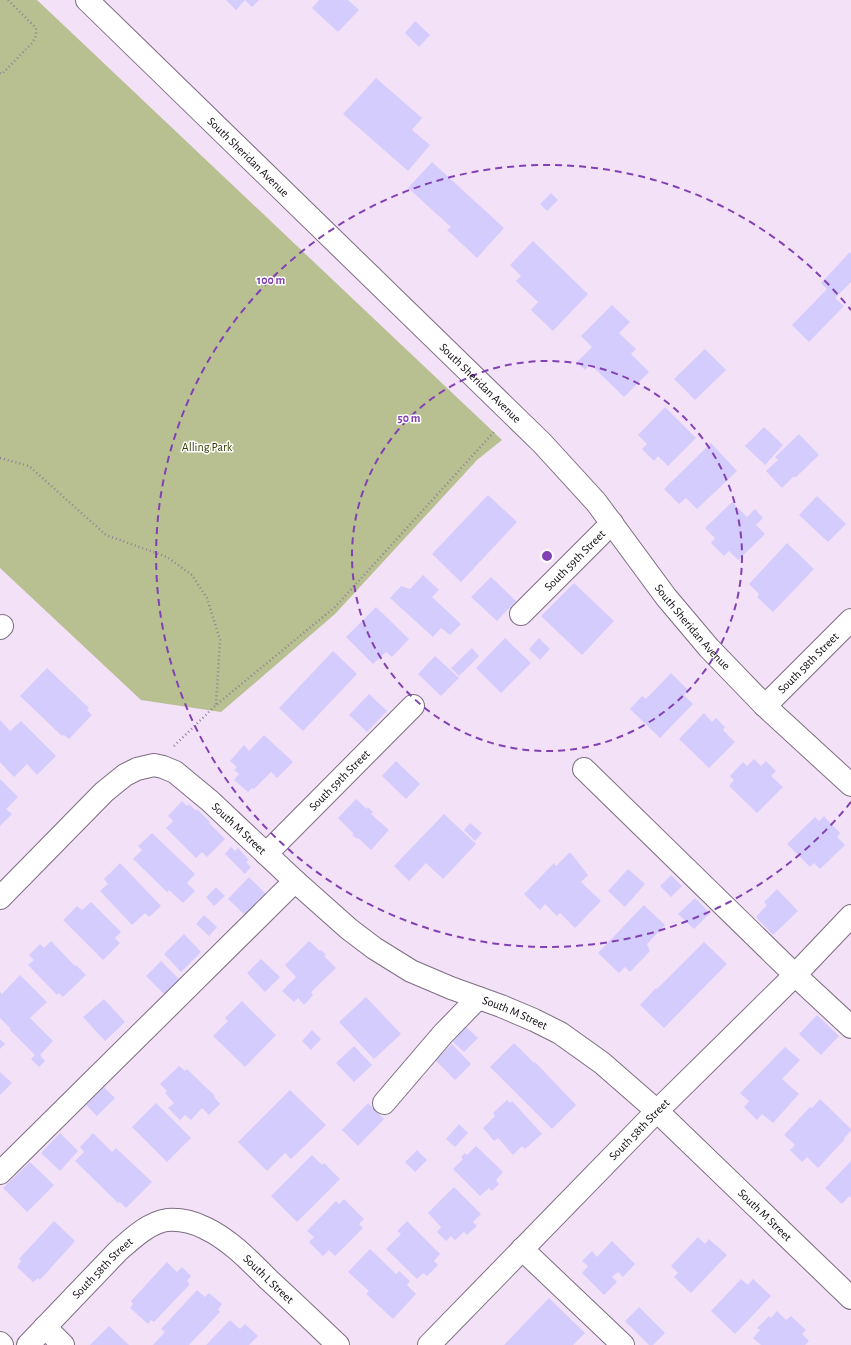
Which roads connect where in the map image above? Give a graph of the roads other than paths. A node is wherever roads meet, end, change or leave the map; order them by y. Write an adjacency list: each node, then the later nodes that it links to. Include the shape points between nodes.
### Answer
1 (86, 0): 2 (street, South Sheridan Avenue, via 542,443)
2 (612, 522): 3 (street, South 59th Street); 6 (street, South Sheridan Avenue, via 681,616)
3 (520, 614)
4 (851, 620): 6 (street, South 58th Street)
5 (412, 706): 9 (street, South 59th Street)
6 (766, 706): 8 (street, South Sheridan Avenue)
7 (584, 770): 13 (street)
8 (851, 785)
9 (266, 854): 10 (street, South M Street); 11 (street, South M Street, via 191,785 174,772 154,765 137,769 109,787)
10 (295, 881): 14 (street, South M Street, via 349,930 390,959 444,986); 18 (street)
11 (0, 898)
12 (851, 916): 13 (street, South 58th Street)
13 (795, 975): 15 (street); 17 (street, South 58th Street)
14 (478, 998): 16 (street, via 443,1034); 17 (street, South M Street, via 560,1033 602,1063)
15 (851, 1027)
16 (384, 1103)
17 (657, 1111): 20 (street, South 58th Street); 21 (street, South M Street)
18 (0, 1173)
19 (192, 1222): 22 (street, South 58th Street, via 166,1220 132,1238); 27 (street, South L Street, via 233,1246)
20 (522, 1249): 28 (street, South 58th Street); 29 (street)
21 (851, 1298)
22 (45, 1327): 25 (street, South 58th Street); 26 (street)
23 (0, 1343): 24 (street)
24 (2, 1345)
25 (28, 1345)
26 (63, 1345)
27 (338, 1345)
28 (429, 1345)
29 (623, 1345)

